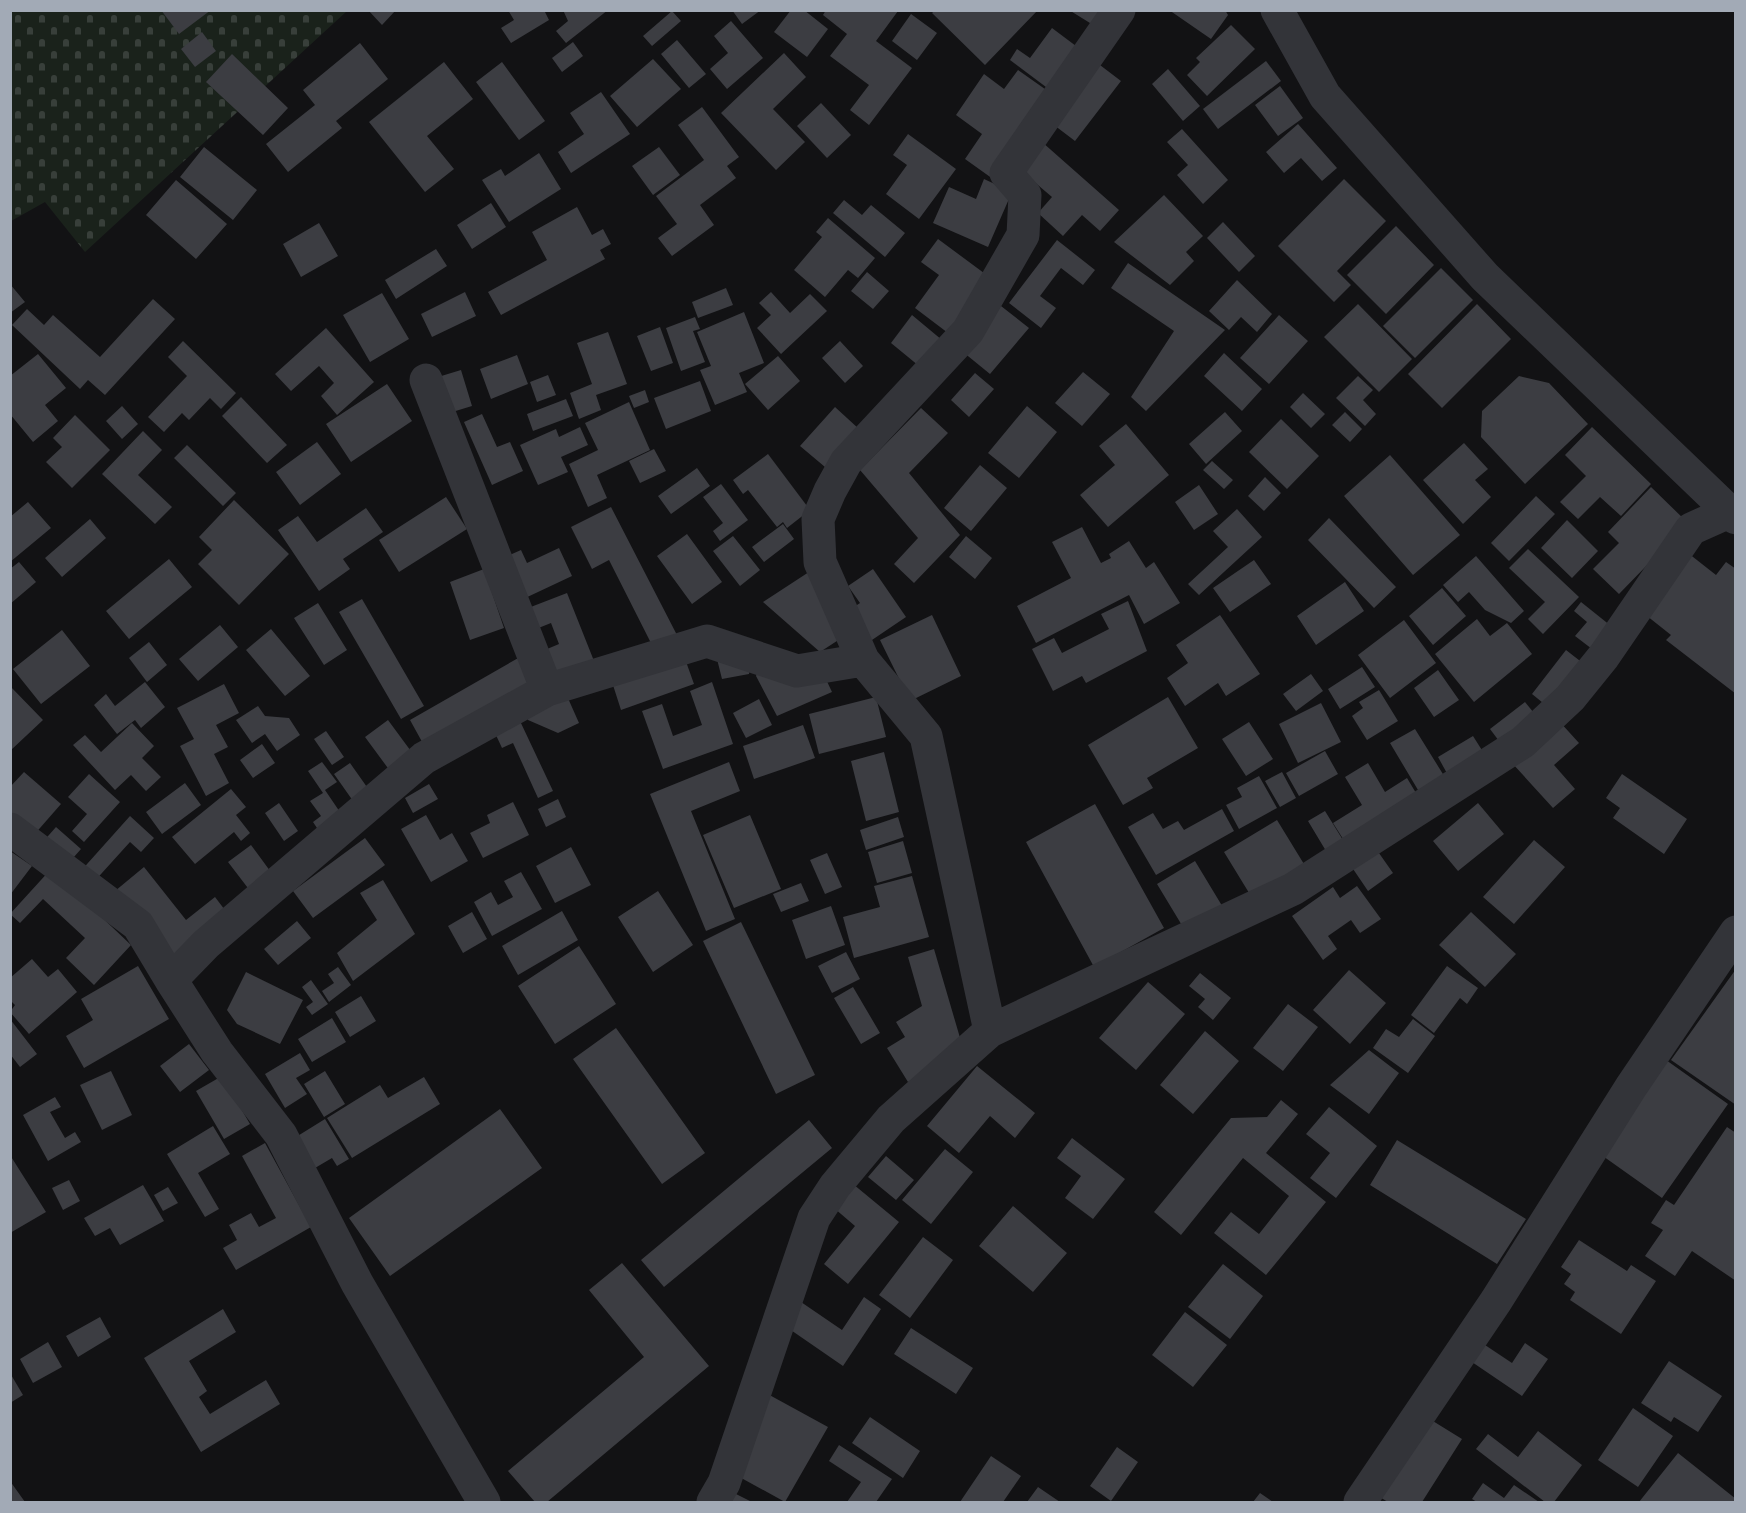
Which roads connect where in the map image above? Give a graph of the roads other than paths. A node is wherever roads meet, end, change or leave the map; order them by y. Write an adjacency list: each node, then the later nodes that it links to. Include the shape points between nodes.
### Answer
1 (1119, 10): 5 (street, via 1006,173 1025,195 1023,235 968,331 846,462 818,519 820,562)
2 (1277, 10): 4 (street, via 1324,96 1485,277)
3 (426, 380): 6 (street)
4 (1732, 515): 10 (street, via 1691,529 1604,656 1570,698 1523,742 1293,889)
5 (863, 660): 6 (street, via 797,672 707,641); 10 (street, via 926,736)
6 (547, 690): 9 (street, via 424,759 206,944)
7 (10, 829): 9 (street, via 138,925)
8 (1736, 932): 13 (street)
9 (171, 980): 11 (street, via 217,1052 281,1135 357,1283)
10 (990, 1031): 12 (street, via 891,1119 835,1186 814,1218 724,1483)
11 (484, 1503)
12 (713, 1503)
13 (1360, 1503)

